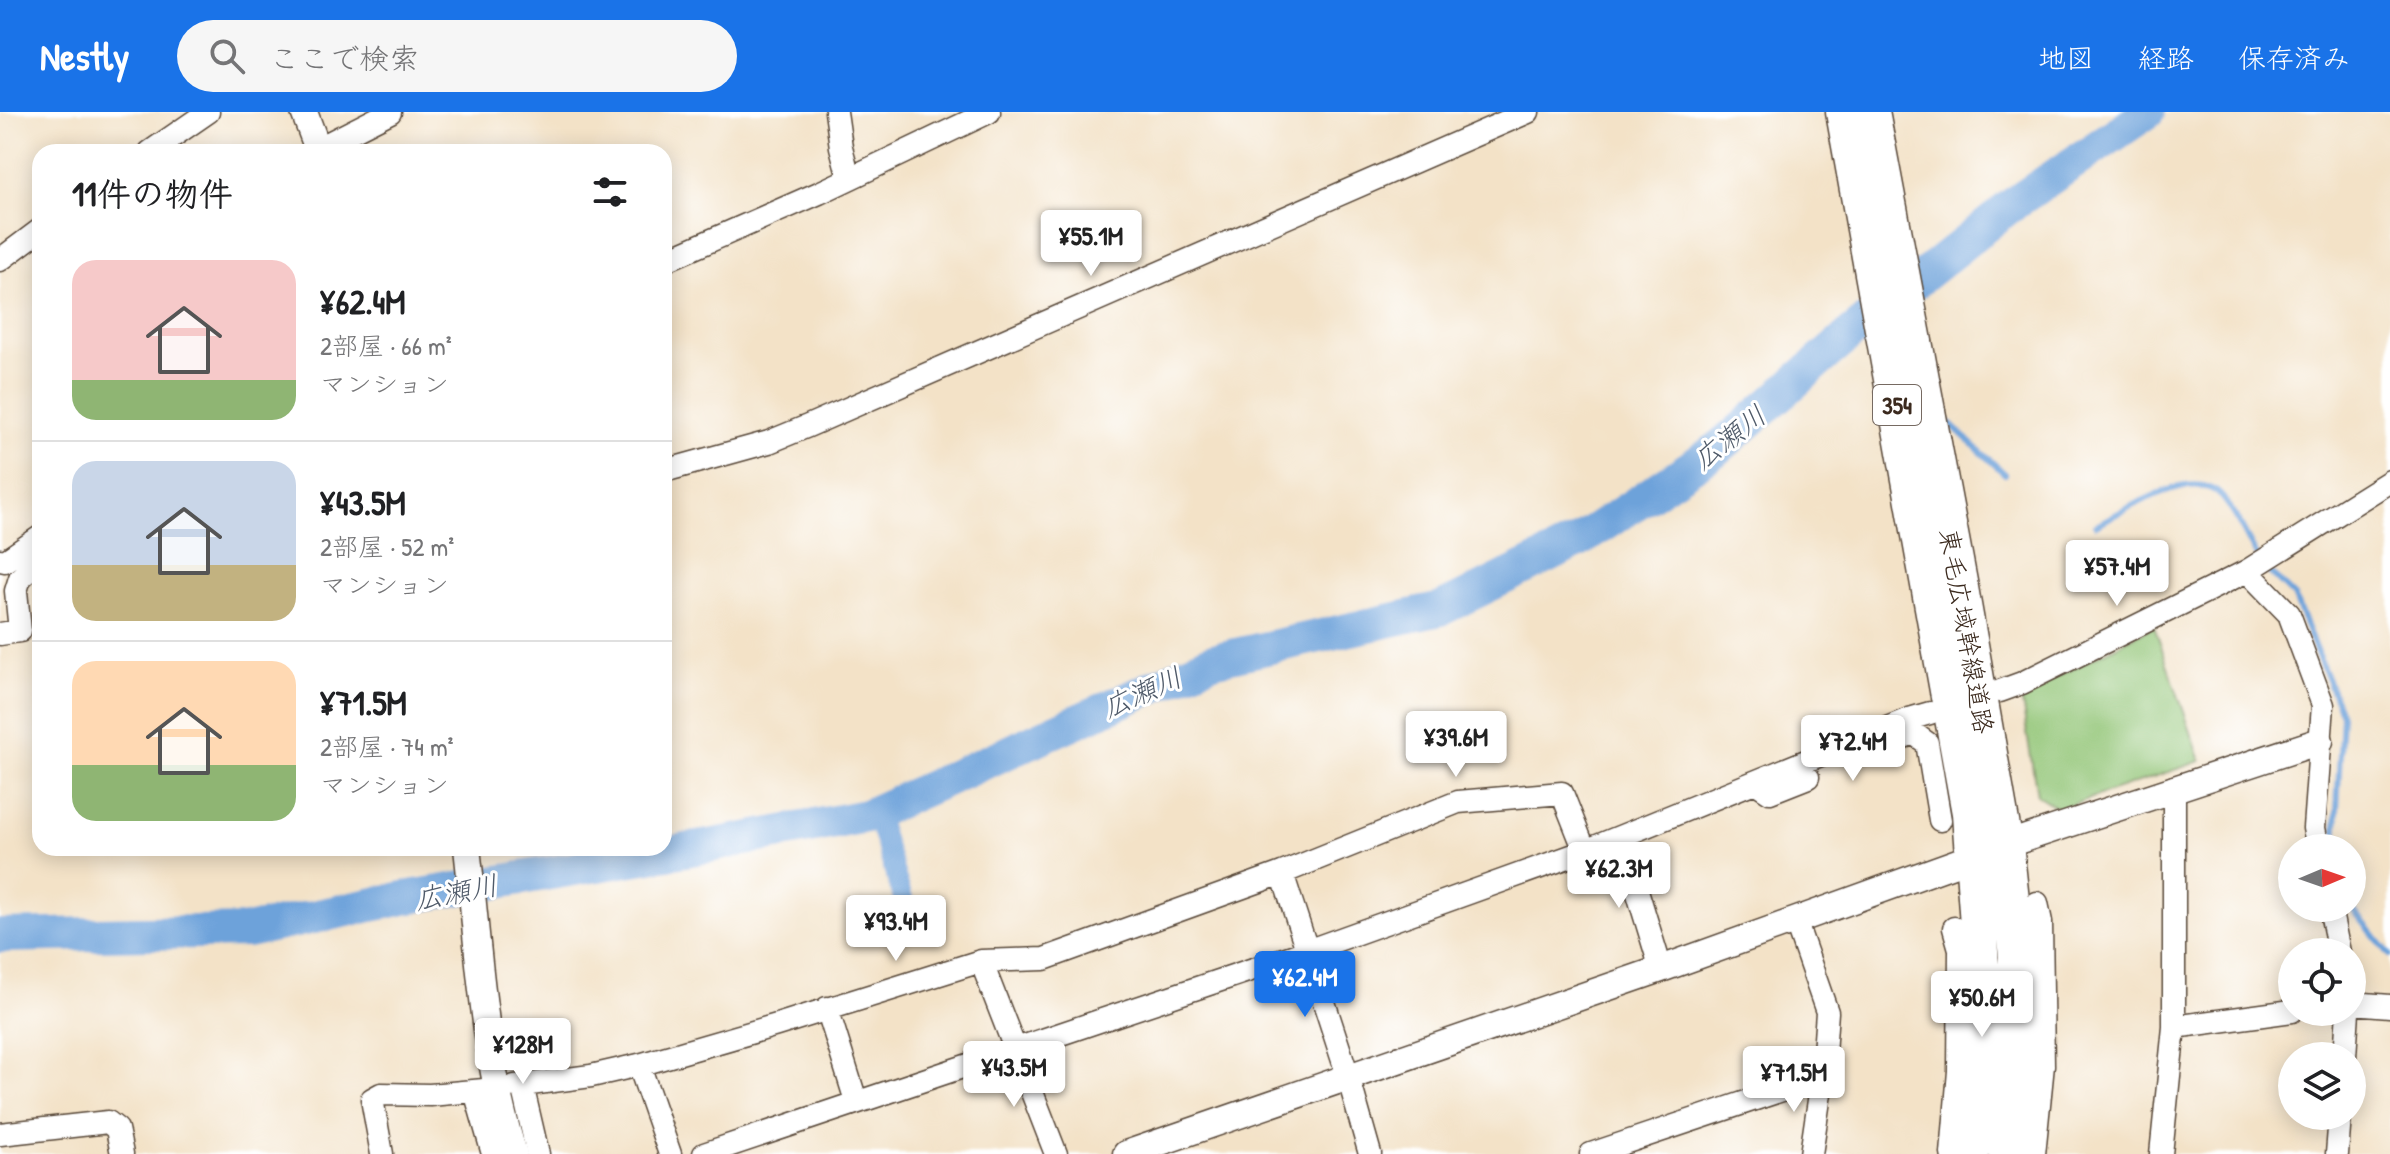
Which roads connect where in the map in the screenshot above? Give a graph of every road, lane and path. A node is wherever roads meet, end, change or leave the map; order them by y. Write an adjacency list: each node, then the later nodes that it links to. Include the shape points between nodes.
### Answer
1 (208, 112): 9 (street)
2 (304, 112): 10 (street)
3 (390, 112): 11 (street)
4 (836, 112): 12 (street)
5 (989, 112): 12 (street)
6 (1528, 112): 17 (street, via 808,426)
7 (1844, 112): 13 (highway, 東毛広域幹線道路 / 354)
8 (1871, 112): 13 (highway, 東毛広域幹線道路 / 354)
9 (162, 144)
10 (314, 144)
11 (328, 144)
12 (849, 178): 15 (street)
13 (1874, 198): 32 (highway, 東毛広域幹線道路 / 354)
14 (32, 236): 16 (street)
15 (672, 257)
16 (0, 260)
17 (672, 469)
18 (2390, 481): 21 (street)
19 (32, 542): 20 (street)
20 (0, 560)
21 (2256, 565): 24 (street); 26 (street, via 2289,614 2323,705)
22 (32, 567): 23 (street, via 16,591 20,631)
23 (0, 634)
24 (2000, 691)
25 (1930, 713): 27 (street)
26 (2320, 741): 28 (street); 30 (street)
27 (1755, 782): 29 (street, via 1770,792 1913,733 1927,743); 31 (street)
28 (2174, 787): 32 (street); 48 (street)
29 (1940, 820)
30 (2315, 834)
31 (1621, 838): 33 (street); 42 (street)
32 (1990, 850): 37 (street); 40 (highway, 東毛広域幹線道路 / 354); 56 (highway, 東毛広域幹線道路 / 354, via 1981,1028)
33 (1585, 851): 35 (street, via 1562,793 1458,802); 39 (street)
34 (468, 856): 60 (street, via 488,1029)
35 (1282, 873): 39 (street); 41 (street, via 1044,959)
36 (2037, 903): 43 (street)
37 (1795, 920): 42 (street); 52 (street, via 1827,1012)
38 (1954, 928): 56 (street, via 1960,949)
39 (1307, 951): 49 (street); 51 (street)
40 (2017, 956): 43 (street); 69 (highway, 東毛広域幹線道路 / 354)
41 (981, 961): 46 (street); 49 (street)
42 (1661, 969): 51 (street)
43 (2043, 999): 70 (street)
44 (2366, 1004): 45 (street)
45 (2390, 1006)
46 (827, 1008): 50 (street); 53 (street)
47 (2278, 1013): 48 (street)
48 (2174, 1027): 71 (street)
49 (1016, 1047): 53 (street); 64 (street)
50 (639, 1065): 61 (street, via 519,1086); 62 (street)
51 (1348, 1076): 65 (street); 66 (street)
52 (1822, 1080): 67 (street); 68 (street)
53 (856, 1101): 63 (street)
54 (2339, 1130): 72 (street)
55 (0, 1134): 57 (street, via 108,1122 117,1129)
56 (1963, 1144)
57 (122, 1154)
58 (382, 1154): 59 (street, via 372,1108 375,1096 479,1090)
59 (493, 1154)
60 (514, 1154)
61 (538, 1154)
62 (670, 1154)
63 (704, 1154)
64 (1056, 1154)
65 (1126, 1154)
66 (1370, 1154)
67 (1591, 1154)
68 (1811, 1154)
69 (2007, 1154)
70 (2034, 1154)
71 (2161, 1154)
72 (2337, 1154)

